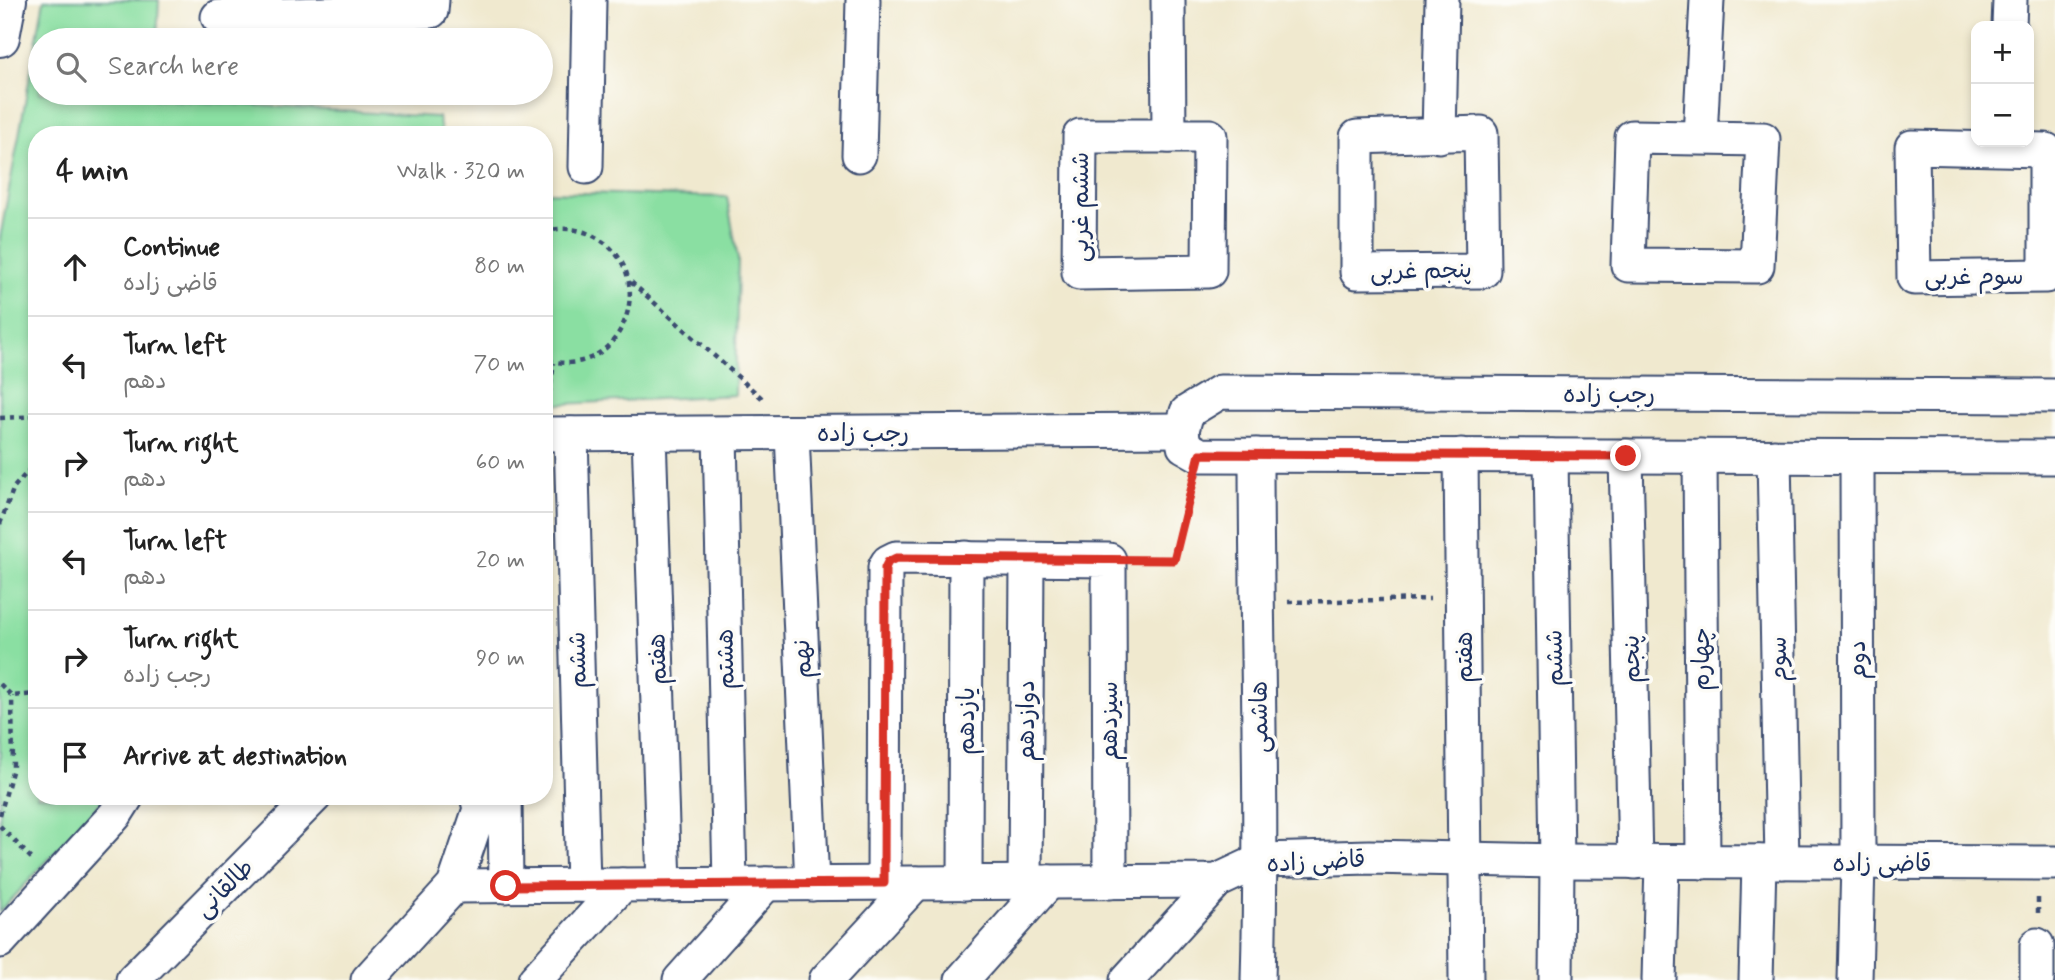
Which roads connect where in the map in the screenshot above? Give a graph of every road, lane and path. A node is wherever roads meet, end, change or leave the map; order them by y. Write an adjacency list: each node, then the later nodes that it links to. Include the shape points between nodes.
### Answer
1 (7, 0): 11 (highway)
2 (432, 0): 9 (street, via 431,11)
3 (589, 0): 17 (street)
4 (863, 0): 16 (street)
5 (1168, 0): 13 (street)
6 (1442, 0): 12 (street)
7 (1707, 0): 14 (street)
8 (2010, 0): 10 (street)
9 (218, 17)
10 (2009, 21)
11 (0, 37)
12 (1439, 135): 12 (street, پنجم غربی, via 1357,137 1357,272 1483,271 1481,134)
13 (1170, 136): 13 (street, ششم غربی, via 1080,136 1079,273 1209,271 1210,136)
14 (1700, 137): 14 (street, via 1632,137 1628,265 1757,266 1763,139)
15 (2004, 145): 15 (street, سوم غربی, via 1912,147 1914,278 2046,276 2046,150)
16 (859, 155)
17 (586, 167)
18 (553, 231): 19 (path, via 576,229 601,239 620,257)
19 (630, 281): 20 (path, via 630,308 621,332 603,351 580,362); 28 (path, via 767,403)
20 (555, 363): 24 (path)
21 (2055, 396): 29 (street, رجب زاده, via 1220,392 1187,412)
22 (28, 416): 23 (path)
23 (0, 418)
24 (554, 427): 26 (street, رجب زاده); 71 (street, ششم)
25 (792, 433): 28 (street, رجب زاده); 29 (street, رجب زاده); 70 (street, نهم)
26 (649, 434): 27 (street, رجب زاده); 73 (street, هفتم)
27 (720, 434): 28 (street, رجب زاده); 68 (street, هشتم)
28 (753, 434)
29 (1191, 442): 30 (street, رجب زاده); 42 (path, via 1174,560)
30 (1256, 455): 31 (street, رجب زاده); 44 (street, هاشمی)
31 (1461, 455): 32 (street, رجب زاده); 43 (street, هفتم)
32 (1551, 456): 33 (street, رجب زاده); 56 (street, ششم)
33 (1626, 456): 34 (street, رجب زاده); 57 (street, پنجم)
34 (1700, 456): 35 (street, رجب زاده); 58 (street, چهارم)
35 (1774, 456): 36 (street, رجب زاده); 59 (street, سوم)
36 (1857, 457): 37 (street, رجب زاده); 60 (street, دوم)
37 (2055, 457)
38 (28, 471): 39 (path, via 14,487)
39 (0, 524)
40 (966, 558): 41 (street); 66 (street, via 896,558 885,568); 67 (street, یازدهم)
41 (1027, 560): 42 (street); 64 (street, دوازدهم)
42 (1109, 560): 65 (street, سیزدهم)
43 (1464, 599): 44 (path); 54 (street, هفتم)
44 (1256, 603): 55 (street, هاشمی)
45 (0, 684): 47 (path)
46 (28, 695): 47 (path)
47 (12, 696): 52 (path, via 13,768)
48 (121, 805): 63 (street)
49 (306, 805): 78 (street, طالقانی)
50 (479, 805): 74 (street)
51 (505, 805): 75 (street)
52 (0, 815)
53 (0, 826): 63 (path)
54 (1464, 859): 55 (street, قاضی زاده); 56 (street, قاضی زاده); 86 (street, هفتم)
55 (1262, 860): 62 (street, قاضی زاده); 85 (street, هاشمی)
56 (1557, 861): 57 (street, قاضی زاده); 87 (street, ششم)
57 (1649, 862): 58 (street, قاضی زاده); 88 (street, پنجم)
58 (1703, 862): 59 (street, قاضی زاده)
59 (1770, 862): 60 (street, قاضی زاده); 89 (street, سوم)
60 (1858, 863): 61 (street, قاضی زاده); 90 (street, دوم)
61 (2047, 863): 77 (path)
62 (1217, 881): 65 (street, قاضی زاده); 84 (street)
63 (54, 882): 76 (street)
64 (1037, 882): 65 (street, قاضی زاده); 67 (street, قاضی زاده); 83 (street)
65 (1110, 882)
66 (900, 883): 67 (street, قاضی زاده); 70 (street, قاضی زاده); 82 (street)
67 (965, 883)
68 (730, 884): 69 (street, قاضی زاده); 73 (street, قاضی زاده)
69 (766, 884): 70 (street, قاضی زاده); 81 (street)
70 (812, 884)
71 (583, 885): 72 (street, قاضی زاده); 75 (street, قاضی زاده)
72 (622, 885): 73 (street, قاضی زاده); 80 (street)
73 (664, 885)
74 (454, 886): 75 (street, قاضی زاده); 79 (street)
75 (506, 886)
76 (0, 941)
77 (2037, 946): 91 (street)
78 (133, 980)
79 (369, 980)
80 (536, 980)
81 (680, 980)
82 (826, 980)
83 (962, 980)
84 (1127, 980)
85 (1258, 980)
86 (1466, 980)
87 (1556, 980)
88 (1659, 980)
89 (1756, 980)
90 (1855, 980)
91 (2037, 980)

